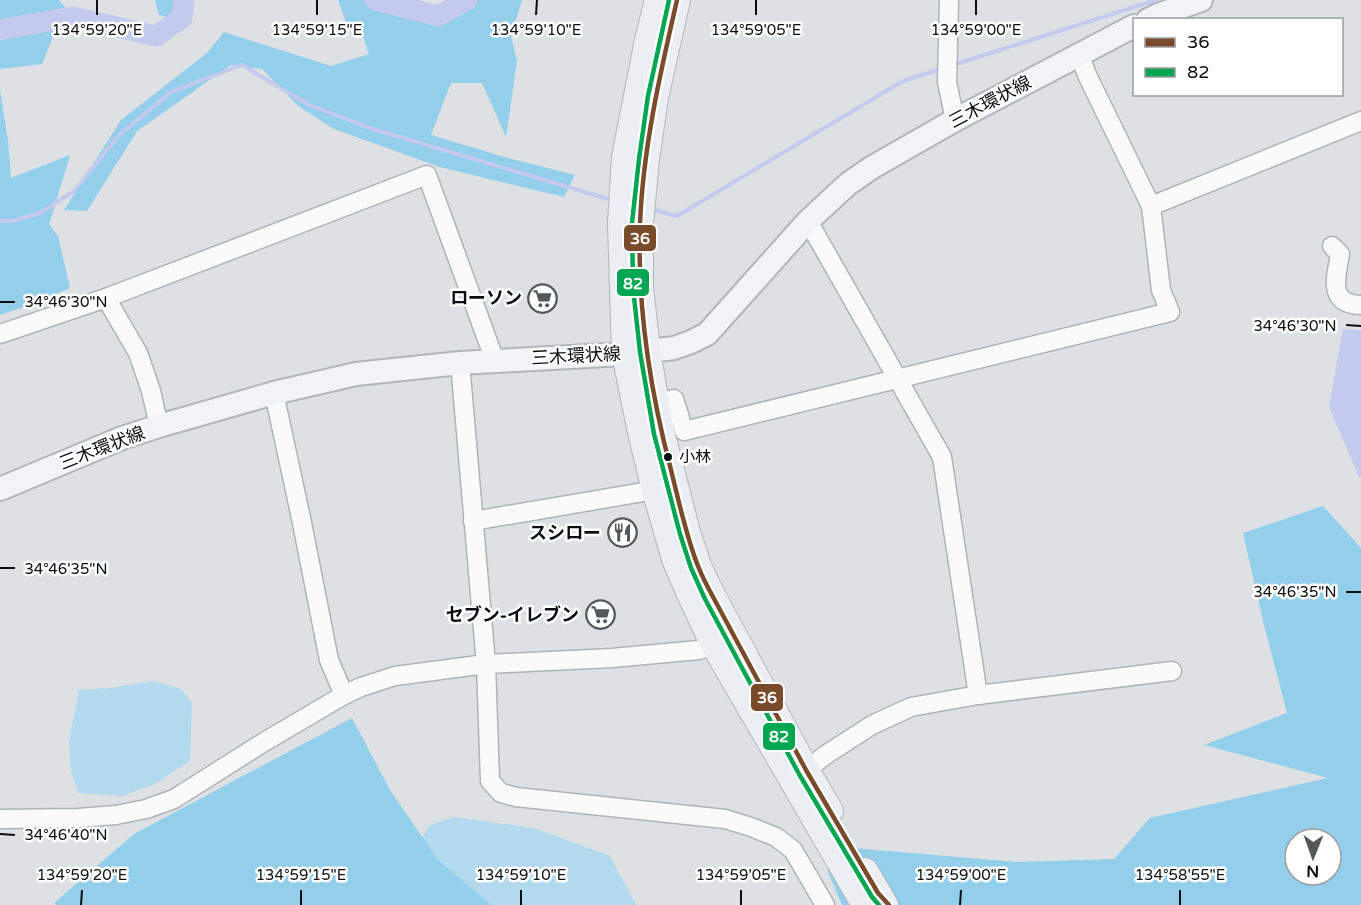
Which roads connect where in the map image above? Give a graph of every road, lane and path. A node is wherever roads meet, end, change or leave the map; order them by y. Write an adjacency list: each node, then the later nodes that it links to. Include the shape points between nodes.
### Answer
1 (658, 0): 16 (highway, via 625,157 621,223)
2 (677, 0): 16 (highway, via 646,160)
3 (1201, 0): 5 (main road)
4 (952, 1): 8 (street, via 947,82)
5 (1152, 18)
6 (1133, 27): 7 (main road, 三木環状線)
7 (1079, 54): 8 (main road, 三木環状線); 10 (street)
8 (955, 120): 11 (main road, 三木環状線, via 871,168)
9 (1361, 121): 10 (street)
10 (1151, 206): 19 (street, via 1161,290 1170,312)
11 (808, 221): 16 (main road, 三木環状線, via 707,334 674,348); 19 (street)
12 (1332, 246): 14 (street, via 1340,255 1335,287 1340,298)
13 (106, 298): 15 (street); 17 (street, via 427,175); 22 (street, via 138,353)
14 (1361, 305)
15 (0, 334)
16 (636, 353): 17 (main road, 三木環状線); 21 (highway); 24 (highway, via 640,428)
17 (495, 361): 18 (main road, 三木環状線)
18 (460, 363): 20 (main road, 三木環状線, via 356,374); 25 (street)
19 (896, 378): 21 (street, via 684,431 674,399); 30 (street, via 942,458)
20 (274, 393): 22 (main road, 三木環状線); 29 (street, via 329,660)
21 (656, 403): 26 (highway, via 687,532 712,595)
22 (159, 426): 23 (main road, 三木環状線)
23 (0, 489)
24 (655, 490): 25 (street); 26 (highway, via 689,592)
25 (473, 521): 27 (street)
26 (724, 641): 27 (street, via 699,650); 31 (highway); 33 (highway)
27 (486, 664): 29 (street, via 396,676); 34 (street, via 490,781 501,793 725,819 751,826 794,850)
28 (1172, 671): 30 (street)
29 (344, 695): 32 (street, via 174,799 116,815)
30 (978, 695): 31 (street, via 910,707 872,725)
31 (806, 770): 33 (highway)
32 (0, 819)
33 (874, 902)
34 (825, 905)

